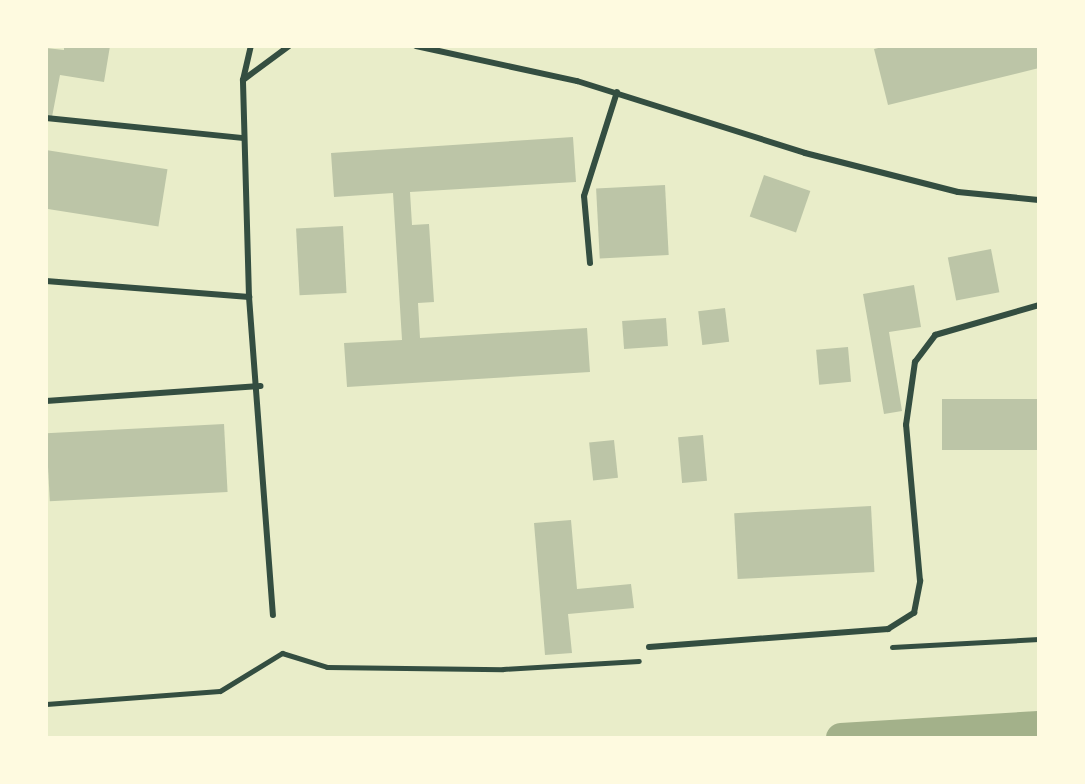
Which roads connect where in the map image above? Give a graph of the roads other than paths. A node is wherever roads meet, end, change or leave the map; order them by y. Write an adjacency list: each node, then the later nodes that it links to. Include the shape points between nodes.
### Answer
1 (251, 46): 4 (lane)
2 (289, 46): 4 (lane)
3 (416, 46): 5 (lane)
4 (243, 80): 7 (lane)
5 (617, 92): 8 (lane, via 805,153 958,192); 9 (lane, via 584,196)
6 (46, 118): 7 (lane)
7 (244, 138): 11 (lane)
8 (1039, 200)
9 (590, 263)
10 (46, 281): 11 (lane)
11 (249, 297): 13 (lane)
12 (1039, 305): 16 (lane, via 935,335 915,362 906,425 920,581 914,613 888,629)
13 (260, 386): 14 (lane); 15 (lane)
14 (46, 401)
15 (273, 615)
16 (649, 647)

